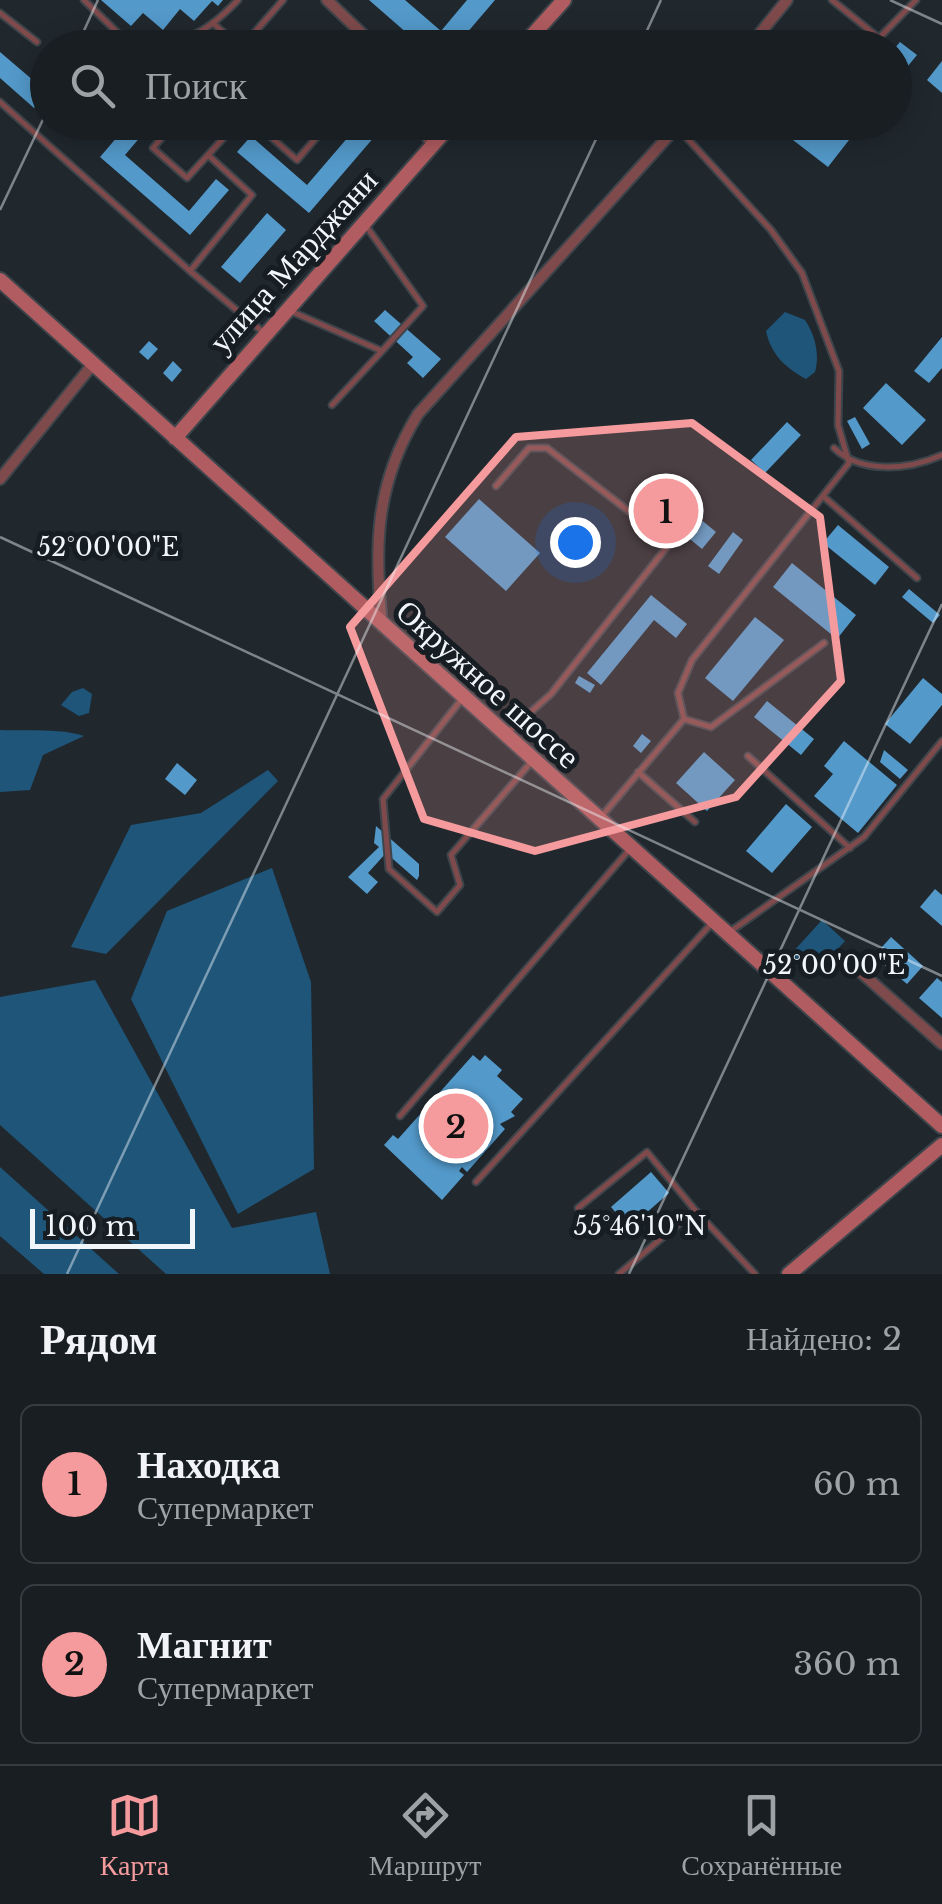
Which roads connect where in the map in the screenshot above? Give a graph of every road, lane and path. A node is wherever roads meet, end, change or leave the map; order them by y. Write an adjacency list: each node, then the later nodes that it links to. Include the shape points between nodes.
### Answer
1 (84, 0): 11 (lane)
2 (238, 0): 10 (lane)
3 (283, 0): 14 (lane)
4 (328, 0): 15 (street)
5 (787, 0): 17 (street)
6 (832, 0): 18 (lane)
7 (916, 0): 19 (lane)
8 (562, 1): 16 (street)
9 (0, 13): 20 (lane)
10 (214, 24): 12 (lane); 13 (lane)
11 (111, 30)
12 (206, 30)
13 (221, 30)
14 (257, 30)
15 (359, 30)
16 (537, 30)
17 (763, 30)
18 (869, 30)
19 (887, 30)
20 (30, 37)
21 (0, 102): 22 (lane)
22 (30, 129)
23 (43, 140): 35 (lane)
24 (160, 140): 33 (lane, via 153,148 187,178)
25 (221, 140): 33 (lane)
26 (274, 140): 27 (lane, via 297,160)
27 (314, 140)
28 (429, 140): 32 (street)
29 (438, 140): 32 (street, улица Марджани)
30 (665, 140): 50 (street, via 418,414 401,442 379,505 375,543)
31 (692, 140): 45 (lane, via 802,273 838,371 838,426)
32 (432, 146): 34 (street, улица Марджани)
33 (208, 154): 35 (lane, via 252,196)
34 (364, 222): 37 (street, улица Марджани); 39 (lane, via 422,306)
35 (190, 271): 38 (lane)
36 (0, 280): 40 (street, Окружное шоссе)
37 (286, 309): 38 (street, улица Марджани); 39 (lane)
38 (264, 332): 42 (street, улица Марджани)
39 (382, 351): 41 (lane)
40 (93, 364): 42 (street, Окружное шоссе); 46 (street)
41 (332, 405)
42 (174, 438): 50 (street, Окружное шоссе)
43 (834, 448): 45 (lane)
44 (942, 455): 45 (lane, via 922,464)
45 (850, 463): 48 (lane)
46 (0, 479)
47 (496, 486): 54 (lane, via 529,448 547,448 670,543 551,694)
48 (822, 496): 49 (lane); 53 (lane, via 684,671 678,694)
49 (917, 578)
50 (382, 626): 52 (street, Окружное шоссе)
51 (824, 643): 53 (lane, via 711,727)
52 (463, 697): 54 (street, Окружное шоссе); 57 (lane, via 383,800 389,869 437,912 460,885 451,855)
53 (684, 719): 58 (lane)
54 (504, 736): 57 (street, Окружное шоссе)
55 (942, 741): 62 (lane)
56 (748, 756): 62 (lane)
57 (532, 761): 59 (street, Окружное шоссе)
58 (638, 772): 59 (lane); 60 (lane)
59 (598, 820): 61 (street, Окружное шоссе)
60 (695, 822)
61 (631, 848): 63 (street, Окружное шоссе); 67 (lane)
62 (850, 848): 64 (lane)
63 (714, 921): 64 (street, Окружное шоссе); 70 (lane)
64 (728, 934): 68 (street, Окружное шоссе)
65 (855, 967): 66 (street)
66 (942, 1044)
67 (400, 1116)
68 (942, 1126)
69 (942, 1144): 75 (street)
70 (476, 1182)
71 (578, 1208): 72 (lane, via 647,1152)
72 (695, 1210): 73 (lane); 74 (lane)
73 (619, 1274)
74 (755, 1274)
75 (789, 1274)

